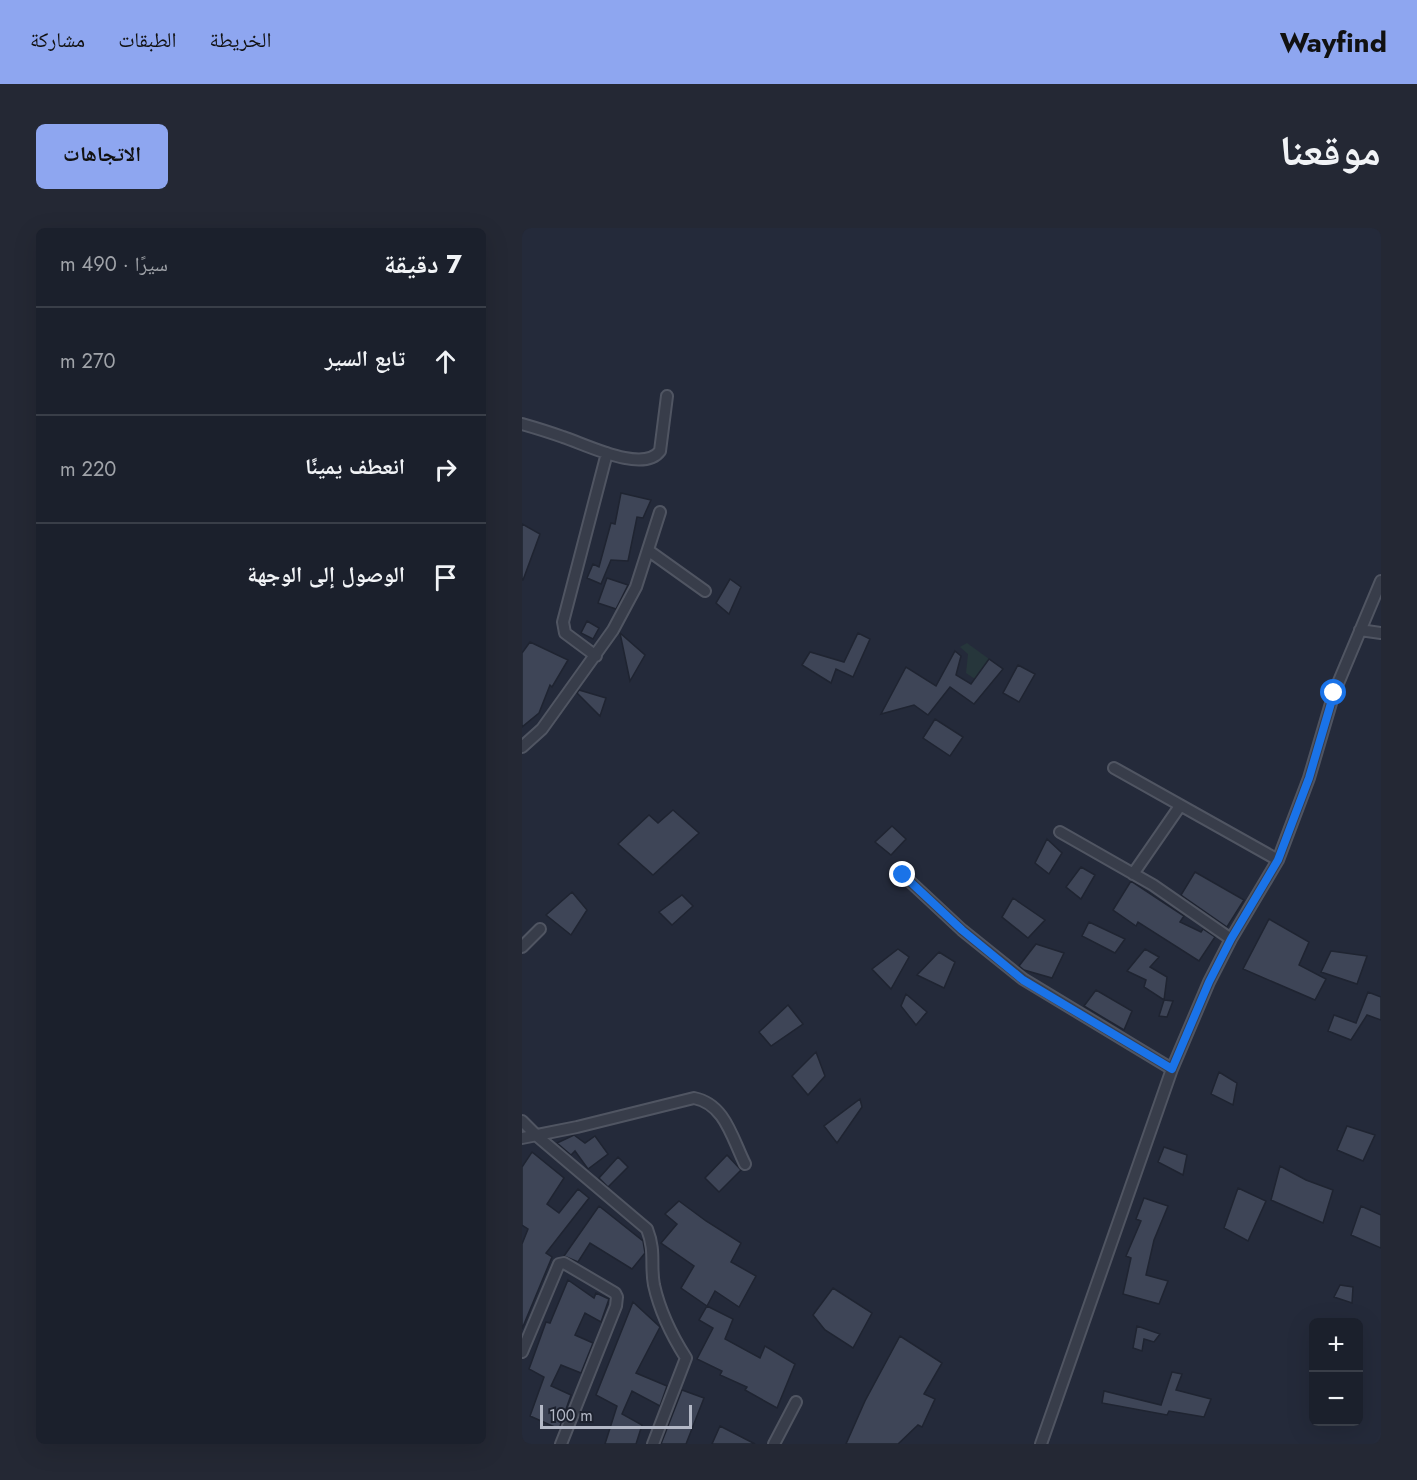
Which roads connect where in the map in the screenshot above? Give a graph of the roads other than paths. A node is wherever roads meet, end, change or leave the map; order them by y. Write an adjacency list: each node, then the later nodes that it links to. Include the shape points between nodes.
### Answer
1 (667, 396): 3 (street, via 656,457)
2 (522, 424): 3 (street)
3 (607, 453): 10 (street, via 563,622 564,633)
4 (660, 512): 5 (street)
5 (648, 551): 7 (street); 10 (street, via 636,587)
6 (1381, 581): 8 (street)
7 (705, 591)
8 (1360, 630): 9 (street); 15 (street, via 1334,693 1309,778)
9 (1381, 633)
10 (596, 656): 11 (street, via 542,729)
11 (522, 747)
12 (1114, 768): 13 (street)
13 (1180, 806): 15 (street); 16 (street)
14 (1060, 832): 16 (street)
15 (1278, 860): 19 (street)
16 (1133, 874): 19 (street)
17 (903, 875): 21 (street, via 1023,980)
18 (540, 929): 20 (street)
19 (1231, 939): 21 (street)
20 (522, 946)
21 (1172, 1069): 32 (street)
22 (522, 1122): 23 (street)
23 (537, 1136): 24 (street); 25 (street, via 694,1098 716,1106); 30 (street, via 647,1229 653,1244 654,1284 669,1331 686,1358)
24 (522, 1138)
25 (745, 1164)
26 (524, 1339): 27 (street); 29 (street, via 559,1263 611,1290 617,1297)
27 (522, 1352)
28 (796, 1402): 31 (street)
29 (561, 1444)
30 (653, 1444)
31 (774, 1444)
32 (1041, 1444)

